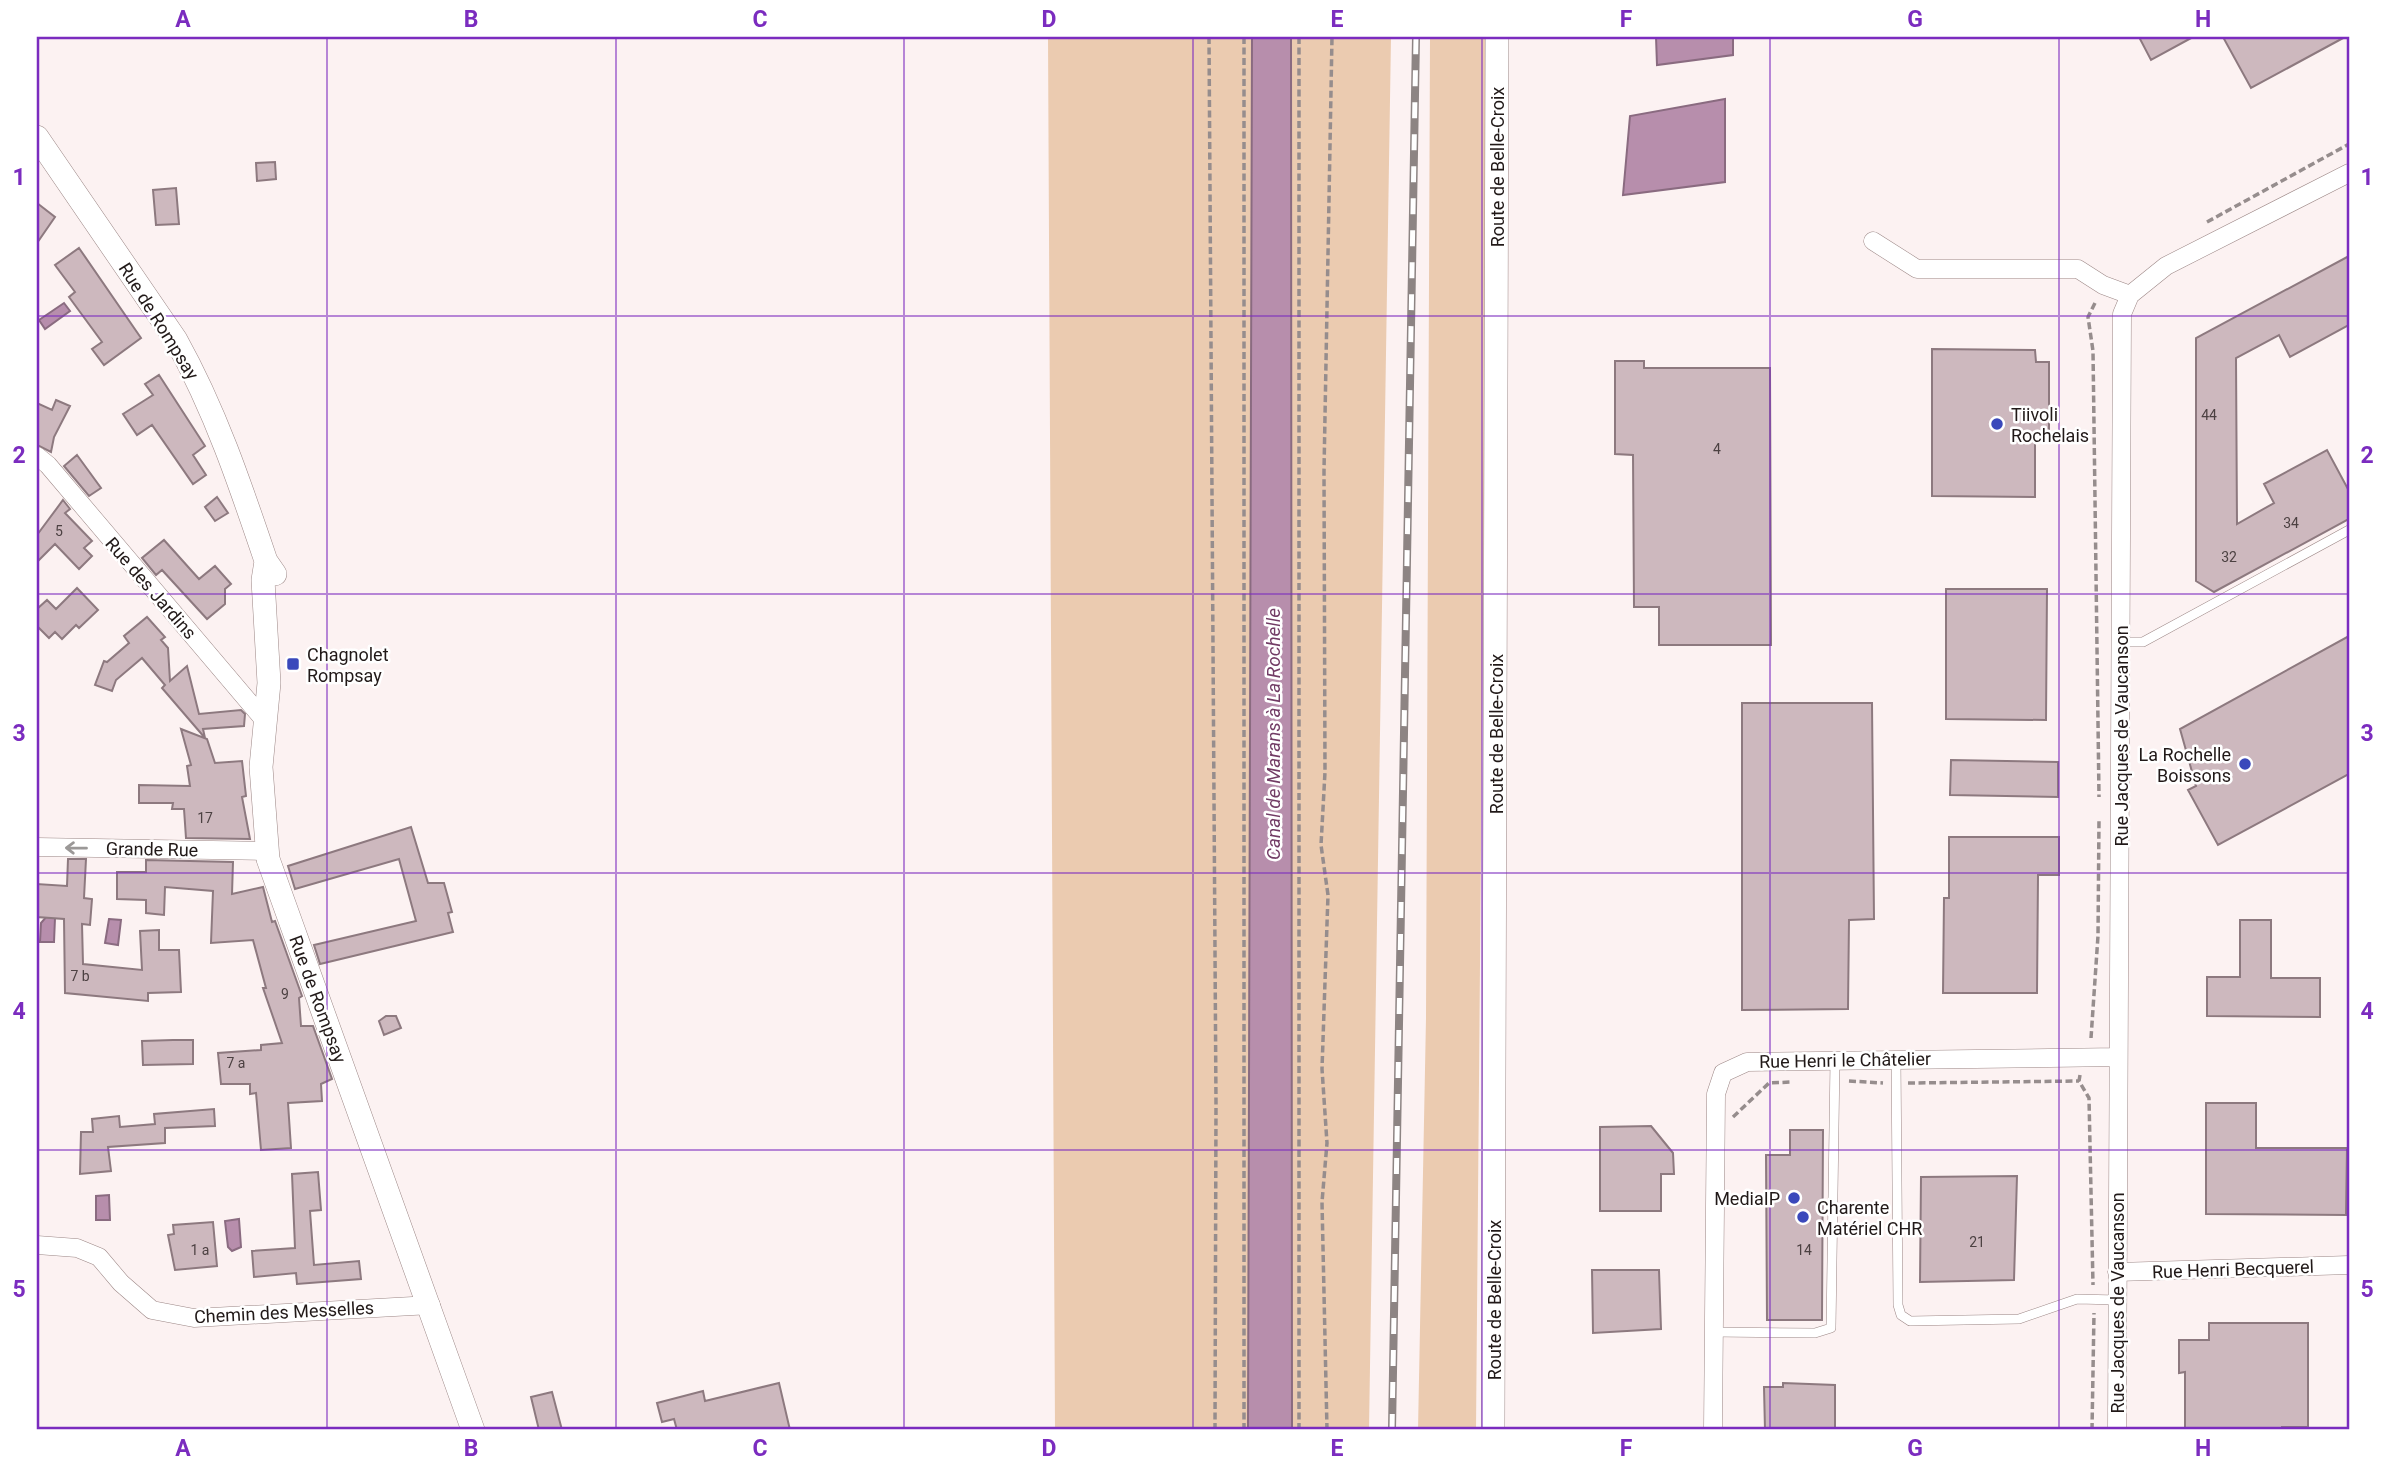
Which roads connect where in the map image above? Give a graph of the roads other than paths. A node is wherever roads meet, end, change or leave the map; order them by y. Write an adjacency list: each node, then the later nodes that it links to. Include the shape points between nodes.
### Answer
1 (1497, 37): 22 (street, Route de Belle-Croix)
2 (37, 137): 9 (street, Rue de Rompsay, via 176,340 229,451 266,561 278,579 282,648 269,683)
3 (2349, 173): 5 (street, via 2166,266)
4 (1873, 241): 5 (street, via 1917,269 2078,269)
5 (2130, 295): 8 (street, Rue Jacques de Vaucanson, via 2122,314)
6 (37, 456): 9 (street, Rue des Jardins)
7 (2349, 530): 8 (lane, via 2143,642)
8 (2121, 642): 12 (street, Rue Jacques de Vaucanson)
9 (265, 721): 11 (street, Rue de Rompsay, via 261,767)
10 (37, 847): 11 (street, Grande Rue, one-way to 10)
11 (267, 851): 19 (street, Rue de Rompsay)
12 (2118, 1057): 13 (street, Rue Henri le Châtelier); 17 (street, Rue Jacques de Vaucanson)
13 (1896, 1059): 14 (street, Rue Henri le Châtelier); 18 (lane, via 1901,1315 1910,1321 2019,1319 2077,1299)
14 (1835, 1060): 20 (street, Rue Henri le Châtelier, via 1747,1062 1723,1073 1716,1094); 20 (lane, via 1831,1328 1815,1333)
15 (37, 1245): 19 (street, Chemin des Messelles, via 78,1248 99,1257 152,1310 194,1318)
16 (2349, 1265): 17 (street, Rue Henri Becquerel)
17 (2117, 1272): 18 (street, Rue Jacques de Vaucanson)
18 (2117, 1300): 24 (street, Rue Jacques de Vaucanson)
19 (431, 1305): 21 (street, Rue de Rompsay)
20 (1714, 1332): 23 (street, Rue Henri le Châtelier)
21 (473, 1430)
22 (1493, 1430)
23 (1713, 1430)
24 (2117, 1430)

